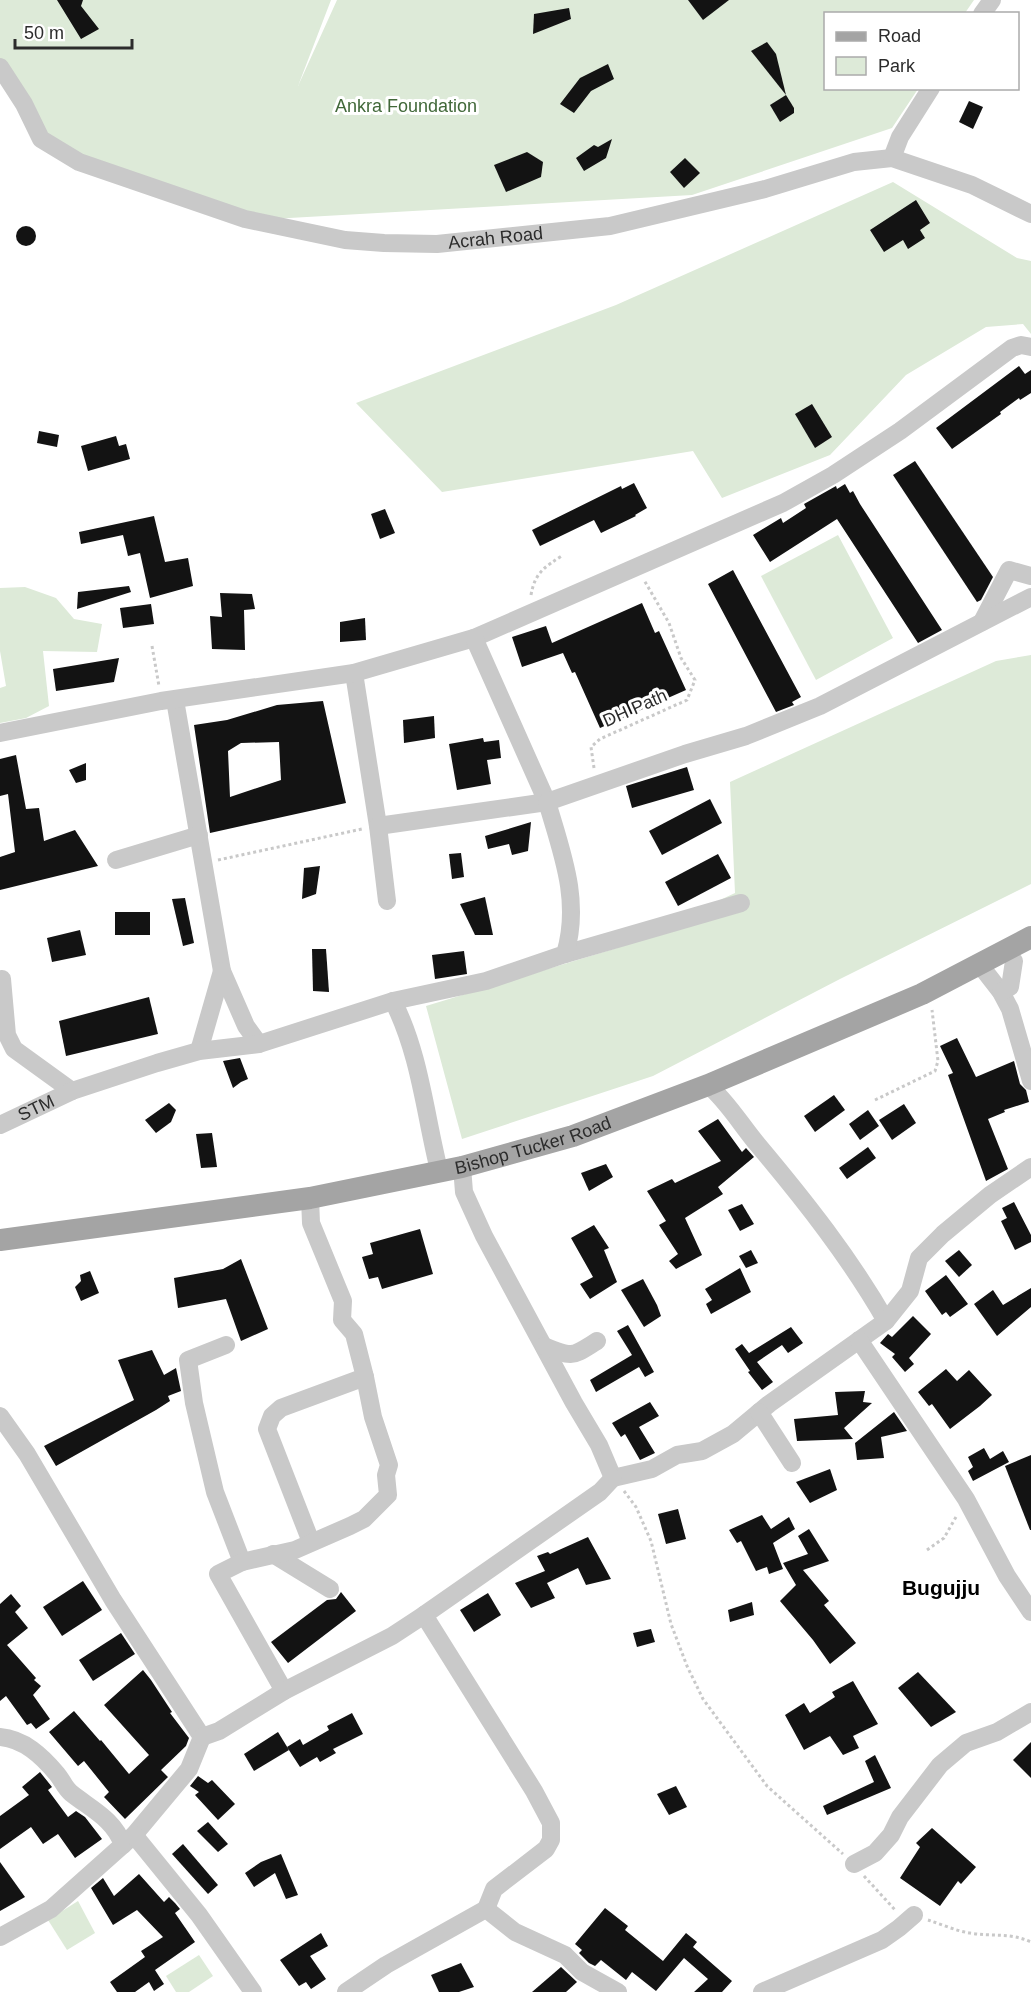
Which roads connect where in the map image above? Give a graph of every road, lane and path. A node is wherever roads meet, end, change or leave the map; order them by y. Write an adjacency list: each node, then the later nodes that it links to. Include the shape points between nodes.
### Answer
1 (0, 66): 3 (street, Acrah Road, via 41,139 79,162 245,219 345,240 437,244 610,226 765,189 854,162)
2 (930, 90): 3 (street, via 900,137)
3 (892, 158): 4 (street, Acrah Road, via 972,185)
4 (1031, 214)
5 (1031, 347): 7 (street, via 1012,348 833,475 783,502)
6 (563, 555): 10 (path, via 540,571 532,584)
7 (633, 568): 10 (street); 17 (path, DH Path, via 669,623 681,658 695,680 687,700 600,739 591,747)
8 (1031, 576): 11 (street, via 1009,570)
9 (1031, 597): 11 (street)
10 (528, 614): 12 (street)
11 (982, 622): 17 (street, via 820,706 746,736)
12 (474, 638): 14 (street); 18 (street)
13 (152, 646): 15 (path)
14 (354, 673): 15 (street); 19 (street)
15 (168, 700): 16 (street); 20 (street)
16 (0, 733)
17 (598, 783): 18 (street)
18 (547, 802): 19 (street); 26 (street, via 570,883 571,934)
19 (378, 826): 22 (path); 23 (street)
20 (199, 835): 21 (street); 22 (street)
21 (116, 860)
22 (204, 863): 29 (street)
23 (387, 901)
24 (741, 903): 26 (street, STM)
25 (1031, 938): 28 (main road, Bishop Tucker Road)
26 (565, 954): 33 (street, STM, via 486,981)
27 (1014, 961): 31 (street, via 1010,987)
28 (980, 965): 31 (street); 32 (main road, Bishop Tucker Road)
29 (222, 971): 35 (street); 36 (street)
30 (2, 979): 39 (street, via 7,1035 14,1049)
31 (1001, 992): 34 (street)
32 (922, 994): 38 (main road, Bishop Tucker Road); 40 (path, via 931,1002 938,1061 935,1071)
33 (393, 1001): 35 (street, STM); 44 (street, via 406,1028)
34 (1025, 1040): 37 (street)
35 (258, 1044): 36 (street, STM)
36 (199, 1051): 39 (street, STM)
37 (1031, 1081)
38 (708, 1085): 42 (main road, Bishop Tucker Road, via 573,1136); 47 (street, via 809,1206)
39 (72, 1091): 41 (street, STM)
40 (875, 1100)
41 (0, 1125)
42 (462, 1167): 44 (main road, Bishop Tucker Road); 51 (street, via 464,1192 484,1236)
43 (1031, 1167): 47 (street, via 990,1195 920,1258 910,1291)
44 (439, 1170): 45 (main road, Bishop Tucker Road)
45 (310, 1198): 46 (main road, Bishop Tucker Road); 52 (street, via 311,1223 343,1301 342,1320 354,1334)
46 (0, 1240)
47 (886, 1321): 48 (street)
48 (859, 1340): 53 (street); 57 (street)
49 (597, 1341): 51 (street, via 574,1355)
50 (226, 1345): 61 (street, via 188,1360 215,1492)
51 (544, 1346): 56 (street)
52 (365, 1377): 58 (street, via 372,1417 388,1465 388,1495 364,1519); 58 (street, via 281,1408 272,1416 267,1429)
53 (759, 1412): 55 (street); 56 (street, via 733,1434 702,1451 677,1455 652,1469)
54 (0, 1416): 68 (street)
55 (792, 1463)
56 (614, 1478): 64 (street, via 600,1492); 70 (path, via 643,1520 671,1624 703,1699 767,1786)
57 (966, 1499): 59 (path, via 944,1538); 63 (street, via 1001,1566)
58 (311, 1542): 60 (street)
59 (927, 1550)
60 (273, 1554): 61 (street); 62 (street)
61 (242, 1562): 65 (street, via 218,1574)
62 (330, 1588)
63 (1031, 1612)
64 (424, 1615): 65 (street); 71 (street, via 551,1824 551,1840 546,1849 494,1889)
65 (284, 1691): 68 (street, via 219,1731)
66 (1031, 1712): 70 (street, via 997,1732 966,1743 940,1765 891,1835 875,1853)
67 (0, 1737): 69 (street, via 13,1738 38,1753 69,1791)
68 (202, 1737): 69 (street, via 189,1769)
69 (129, 1840): 73 (street, via 51,1909); 75 (street, via 199,1915)
70 (854, 1864): 72 (path, via 893,1910)
71 (486, 1909): 76 (street); 77 (street, via 515,1932 565,1955 582,1972)
72 (914, 1915): 74 (path, via 970,1933); 78 (street, via 882,1940)
73 (0, 1937)
74 (1031, 1942)
75 (253, 1992)
76 (346, 1992)
77 (618, 1992)
78 (762, 1992)

